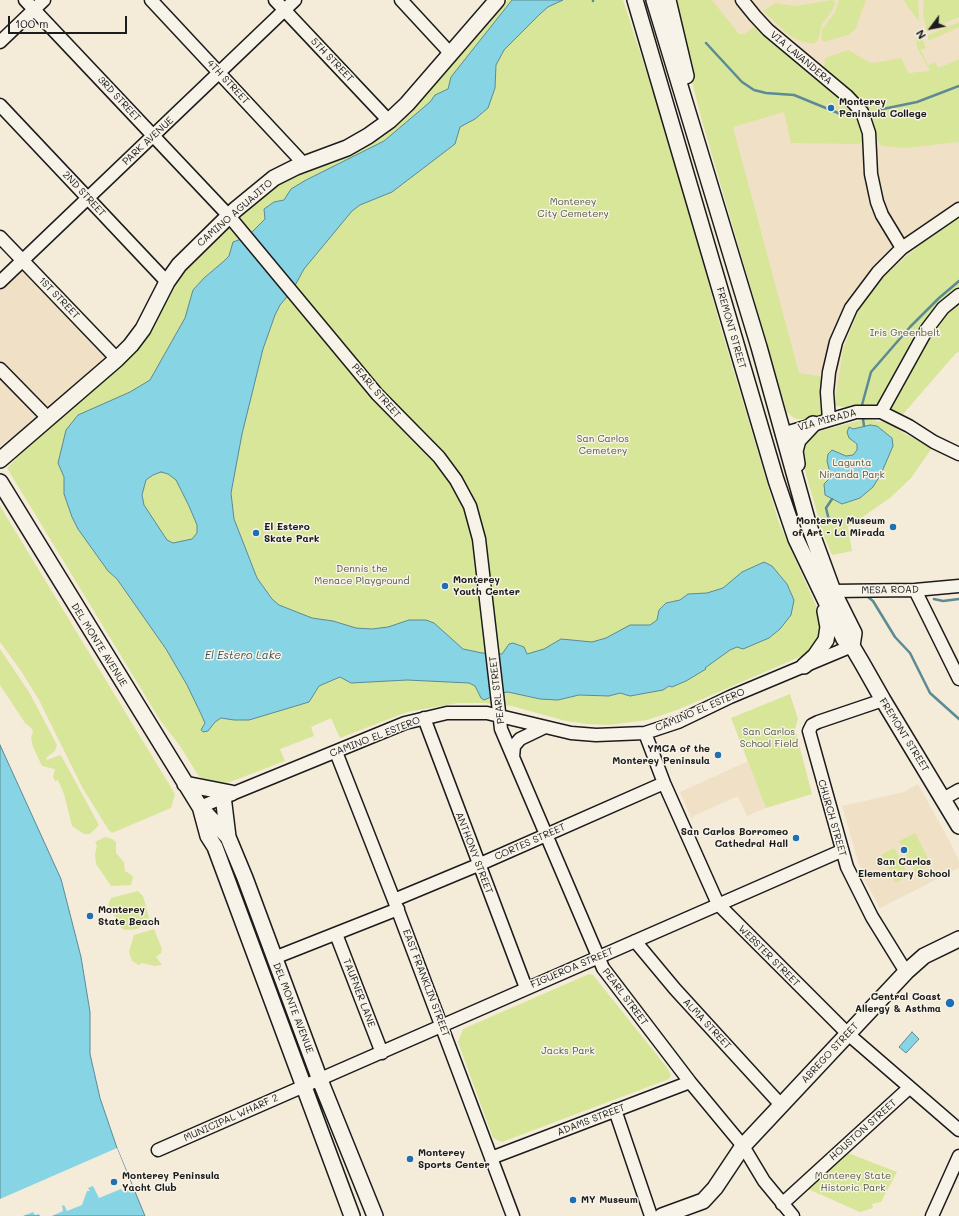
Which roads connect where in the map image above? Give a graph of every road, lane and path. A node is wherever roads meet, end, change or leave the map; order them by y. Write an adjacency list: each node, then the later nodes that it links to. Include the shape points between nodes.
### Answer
1 (25, 0): 12 (street, 3RD STREET)
2 (44, 0): 12 (street)
3 (151, 0): 16 (street, 4TH STREET)
4 (275, 0): 13 (street, 5TH STREET)
5 (295, 0): 13 (street, PARK AVENUE)
6 (400, 0): 15 (street)
7 (497, 0): 15 (main road, CAMINO AGUAJITO)
8 (635, 0): 36 (main road, FREMONT STREET)
9 (654, 0): 20 (main road, FREMONT STREET)
10 (668, 0): 20 (main road)
11 (742, 0): 26 (street, VIA LAVANDERA, via 768,30 847,96 862,112 870,133 871,174 877,202)
12 (34, 10): 14 (street); 19 (street, 3RD STREET)
13 (284, 10): 16 (street, PARK AVENUE); 18 (street, 5TH STREET)
14 (0, 42)
15 (450, 53): 18 (main road, CAMINO AGUAJITO, via 407,104)
16 (219, 72): 19 (street, PARK AVENUE); 21 (street, 4TH STREET)
17 (0, 105): 22 (street, 2ND STREET)
18 (389, 121): 21 (main road, CAMINO AGUAJITO, via 347,148)
19 (154, 136): 22 (street, PARK AVENUE); 24 (street, 3RD STREET)
20 (699, 146): 38 (main road, FREMONT STREET)
21 (304, 164): 24 (main road, CAMINO AGUAJITO, via 270,181)
22 (87, 197): 27 (street, PARK AVENUE); 29 (street, 2ND STREET)
23 (959, 209): 26 (street)
24 (229, 216): 29 (main road, CAMINO AGUAJITO, via 188,255); 51 (street, PEARL STREET, via 377,394 447,466 463,492 470,506 479,539)
25 (0, 237): 27 (street, 1ST STREET)
26 (902, 248): 35 (street, via 866,287 843,325 836,342 828,380)
27 (22, 260): 28 (street, PARK AVENUE); 31 (street, 1ST STREET)
28 (0, 282)
29 (167, 282): 31 (main road, CAMINO AGUAJITO, via 143,328)
30 (959, 295): 33 (street, via 943,308 927,329)
31 (117, 359): 34 (main road, CAMINO AGUAJITO)
32 (0, 369): 34 (street)
33 (881, 412): 35 (street, VIA MIRADA, via 864,411); 39 (street, VIA MIRADA)
34 (48, 418): 40 (main road, CAMINO AGUAJITO)
35 (829, 420): 37 (street, VIA MIRADA)
36 (758, 421): 38 (main road); 41 (main road, FREMONT STREET)
37 (813, 424): 38 (street, VIA MIRADA); 42 (main road, via 801,435 796,446 798,466)
38 (782, 434): 41 (main road); 42 (main road, FREMONT STREET)
39 (959, 454)
40 (0, 460)
41 (770, 461): 46 (main road, FREMONT STREET, via 794,533)
42 (795, 479): 46 (main road, FREMONT STREET)
43 (0, 482): 58 (main road, DEL MONTE AVENUE)
44 (959, 586): 45 (street, MESA ROAD)
45 (915, 590): 46 (street, MESA ROAD); 49 (street)
46 (828, 594): 47 (main road, FREMONT STREET, via 854,633); 48 (main road, via 827,636 815,656)
47 (852, 646): 48 (street, CAMINO EL ESTERO); 50 (main road, FREMONT STREET)
48 (804, 666): 54 (street, CAMINO EL ESTERO, via 678,722)
49 (959, 679)
50 (883, 700): 61 (main road, FREMONT STREET); 66 (street, CHURCH STREET, via 818,722 809,729)
51 (499, 716): 52 (street, CAMINO EL ESTERO, via 462,712); 53 (street, CAMINO EL ESTERO); 56 (street, PEARL STREET, via 501,729)
52 (424, 718): 55 (street, CAMINO EL ESTERO, via 394,727); 67 (street, ANTHONY STREET)
53 (545, 727): 54 (street, CAMINO EL ESTERO, via 577,734); 56 (street, via 520,739 514,746)
54 (645, 733): 57 (street, WEBSTER STREET)
55 (336, 752): 60 (street, CAMINO EL ESTERO); 69 (street, EAST FRANKLIN STREET)
56 (513, 757): 64 (street, PEARL STREET)
57 (664, 782): 64 (street, CORTES STREET); 68 (street, WEBSTER STREET)
58 (185, 784): 60 (main road); 62 (main road, DEL MONTE AVENUE)
59 (959, 790): 61 (street)
60 (227, 795): 62 (street, CAMINO EL ESTERO); 65 (main road)
61 (944, 799): 63 (main road, FREMONT STREET)
62 (200, 807): 65 (main road, DEL MONTE AVENUE); 82 (main road, DEL MONTE AVENUE, via 208,836 215,846)
63 (959, 828)
64 (546, 836): 67 (street, CORTES STREET); 74 (street, PEARL STREET)
65 (228, 837): 73 (main road, DEL MONTE AVENUE)
66 (841, 851): 68 (street, FIGUEROA STREET); 75 (street, CHURCH STREET, via 862,899)
67 (478, 865): 69 (street, CORTES STREET); 76 (street, ANTHONY STREET)
68 (718, 904): 72 (street, FIGUEROA STREET); 78 (street, WEBSTER STREET)
69 (396, 905): 70 (street, CORTES STREET); 77 (street, EAST FRANKLIN STREET)
70 (336, 934): 73 (street, CORTES STREET); 79 (street, TAUFNER LANE)
71 (959, 939): 75 (main road, ABREGO STREET, via 924,956)
72 (635, 941): 74 (street, FIGUEROA STREET); 84 (street, ALMA STREET, via 675,989)
73 (274, 958): 80 (main road, DEL MONTE AVENUE)
74 (598, 958): 76 (street, FIGUEROA STREET); 81 (street, PEARL STREET)
75 (906, 972): 78 (main road, ABREGO STREET)
76 (526, 988): 77 (street, FIGUEROA STREET)
77 (441, 1025): 79 (street, FIGUEROA STREET); 90 (street, EAST FRANKLIN STREET)
78 (848, 1034): 83 (street, WEBSTER STREET); 84 (main road, ABREGO STREET)
79 (382, 1053): 80 (street, FIGUEROA STREET)
80 (320, 1080): 82 (street, FIGUEROA STREET); 93 (main road, DEL MONTE AVENUE)
81 (690, 1082): 85 (street, ADAMS STREET); 87 (street, PEARL STREET)
82 (304, 1086): 88 (street, MUNICIPAL WHARF 2); 92 (main road, DEL MONTE AVENUE)
83 (909, 1088): 86 (street, WEBSTER STREET); 91 (street, HOUSTON STREET)
84 (781, 1105): 87 (main road, ABREGO STREET)
85 (615, 1110): 90 (street, ADAMS STREET); 95 (street)
86 (959, 1130)
87 (743, 1146): 91 (street, PEARL STREET, via 764,1181); 96 (main road, ABREGO STREET, via 715,1188 703,1201)
88 (158, 1150)
89 (959, 1156): 98 (street)
90 (491, 1158): 94 (street, EAST FRANKLIN STREET)
91 (782, 1204): 97 (street, PEARL STREET)
92 (352, 1216)
93 (374, 1216)
94 (513, 1216)
95 (652, 1216)
96 (662, 1216)
97 (793, 1216)
98 (932, 1216)

